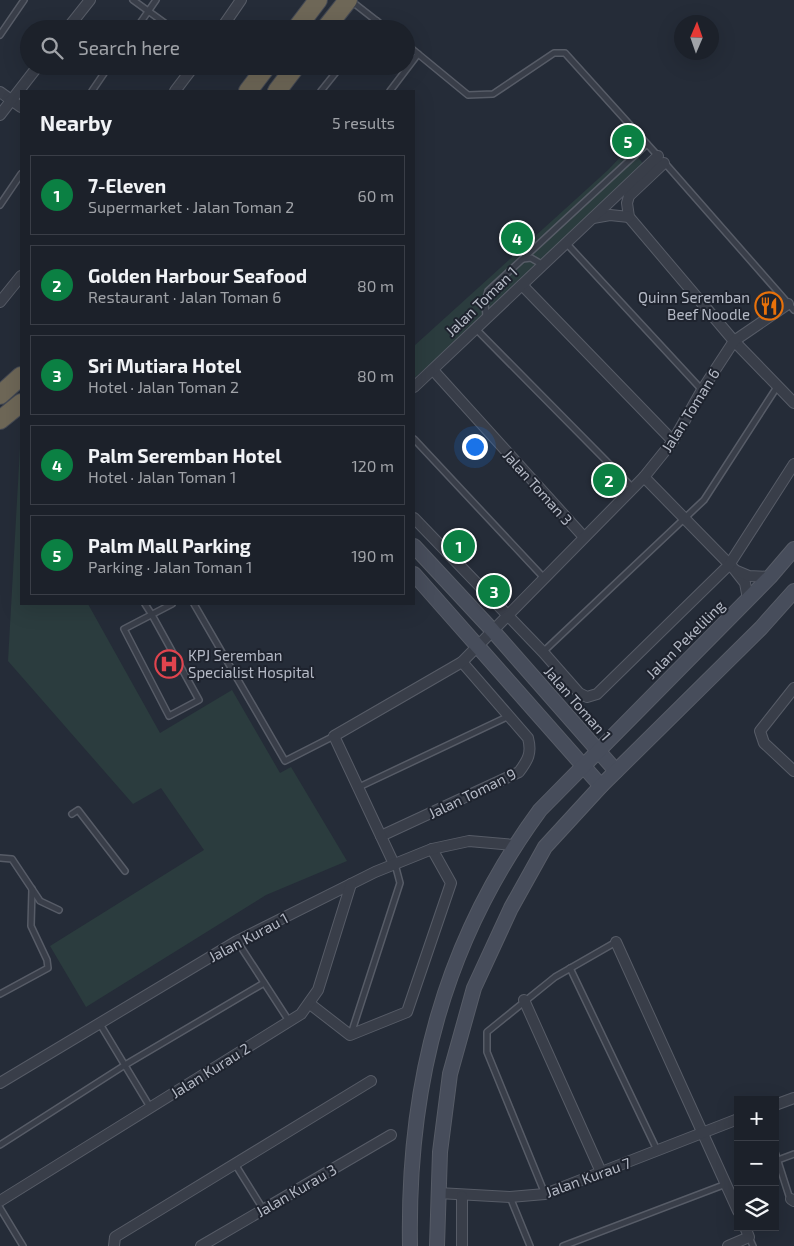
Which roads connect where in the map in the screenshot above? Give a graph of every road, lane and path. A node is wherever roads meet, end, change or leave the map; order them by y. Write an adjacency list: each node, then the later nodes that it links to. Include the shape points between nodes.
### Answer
1 (24, 0): 16 (lane)
2 (90, 0): 9 (street)
3 (133, 0): 8 (lane)
4 (156, 0): 8 (lane)
5 (241, 0): 12 (street)
6 (318, 0): 13 (highway)
7 (349, 0): 14 (highway); 15 (lane)
8 (148, 11): 10 (lane); 11 (lane)
9 (74, 20)
10 (142, 20)
11 (160, 20)
12 (227, 20)
13 (303, 20)
14 (333, 20)
15 (377, 20)
16 (0, 34)
17 (415, 52): 18 (lane)
18 (418, 54): 19 (lane); 37 (lane, via 468,95 493,94 554,53 564,53)
19 (415, 58)
20 (31, 75): 34 (street)
21 (104, 75): 27 (lane)
22 (187, 75): 28 (street)
23 (261, 75): 29 (highway)
24 (289, 75): 30 (highway)
25 (334, 75): 31 (lane)
26 (402, 75): 32 (lane)
27 (93, 90)
28 (176, 90)
29 (249, 90)
30 (278, 90)
31 (322, 90)
32 (391, 90)
33 (0, 92): 34 (street)
34 (12, 100): 35 (street); 36 (street)
35 (20, 106)
36 (0, 115)
37 (647, 144): 38 (lane); 44 (lane)
38 (661, 159): 41 (street, via 629,196); 42 (street, Jalan Toman 1); 49 (lane)
39 (20, 175): 40 (lane)
40 (0, 205)
41 (629, 217): 42 (street, via 610,215); 52 (street)
42 (592, 218): 43 (street, Jalan Toman 1)
43 (567, 244): 45 (street, Jalan Toman 1); 57 (lane)
44 (522, 259): 45 (lane, via 531,258); 50 (lane, via 488,292)
45 (543, 265): 47 (street, Jalan Toman 1)
46 (20, 277): 48 (street)
47 (522, 285): 50 (street, Jalan Toman 1); 63 (street)
48 (0, 302)
49 (791, 307): 52 (street, Jalan Toman 6)
50 (486, 320): 51 (street, Jalan Toman 1)
51 (476, 329): 53 (street, Jalan Toman 1); 66 (lane)
52 (734, 341): 56 (street); 57 (street, Jalan Toman 6)
53 (433, 370): 55 (street, Jalan Toman 1); 69 (street, Jalan Toman 3)
54 (20, 377): 58 (highway)
55 (415, 385)
56 (777, 387): 59 (street); 68 (lane, via 704,500)
57 (702, 390): 63 (street, Jalan Toman 6)
58 (0, 395)
59 (794, 403)
60 (20, 404): 61 (highway)
61 (0, 420)
62 (415, 440): 75 (lane)
63 (673, 441): 65 (street, Jalan Toman 6)
64 (794, 464): 72 (street)
65 (644, 477): 66 (street, Jalan Toman 6); 68 (street)
66 (634, 488): 69 (street, Jalan Toman 6)
67 (415, 519): 82 (street)
68 (684, 520): 72 (street); 85 (lane)
69 (583, 536): 75 (street, Jalan Toman 6)
70 (415, 547): 83 (street, Jalan Toman 1)
71 (794, 550): 74 (street, Jalan Pekeliling)
72 (732, 567): 74 (street, via 749,576); 77 (street, via 745,583); 85 (street, via 597,694 587,698 579,693)
73 (415, 575): 84 (street)
74 (770, 577): 77 (street, Jalan Pekeliling)
75 (544, 578): 82 (street, Jalan Toman 6)
76 (794, 591): 92 (street, via 761,628)
77 (748, 599): 90 (street, Jalan Pekeliling)
78 (146, 605): 81 (lane)
79 (170, 605): 81 (lane)
80 (195, 605): 89 (lane, via 285,761)
81 (152, 615): 81 (lane, via 199,700 169,716 124,629)
82 (507, 616): 83 (street, Jalan Toman 6); 85 (street)
83 (493, 632): 84 (street, Jalan Toman 6); 90 (street, Jalan Toman 1)
84 (478, 646): 86 (street, Jalan Toman 6); 91 (street)
85 (543, 652)
86 (462, 662): 88 (street, Jalan Toman 9); 89 (street, Jalan Toman 6)
87 (794, 688): 93 (street, via 760,731 764,743)
88 (510, 716): 95 (lane); 97 (street, Jalan Toman 9, via 528,738 531,749 528,761 519,772)
89 (334, 736): 95 (street)
90 (597, 751): 91 (street, Jalan Pekeliling); 92 (street, Jalan Toman 1)
91 (584, 765): 94 (street); 98 (street, Jalan Pekeliling, via 540,810)
92 (616, 771): 94 (street)
93 (794, 771)
94 (601, 786): 133 (street, via 545,847 511,908 474,988 459,1036 444,1110)
95 (358, 788): 97 (street)
96 (72, 814): 102 (lane, via 78,810)
97 (381, 836): 101 (street)
98 (514, 845): 99 (street, Jalan Kurau 1, via 469,841); 146 (street, Jalan Pekeliling, via 466,936 435,1028 414,1125)
99 (432, 849): 101 (street, Jalan Kurau 1); 115 (street, via 451,883 407,1012)
100 (0, 858): 104 (lane, via 12,859)
101 (394, 864): 103 (street, Jalan Kurau 1); 115 (lane, via 400,883)
102 (125, 872)
103 (351, 884): 106 (street, Jalan Kurau 1); 112 (street, Jalan Kurau 2, via 318,990)
104 (32, 889): 105 (lane, via 40,901); 110 (lane, via 32,926 48,968)
105 (59, 910)
106 (237, 941): 109 (lane); 114 (street, Jalan Kurau 1)
107 (616, 942): 108 (lane); 123 (street)
108 (570, 968): 111 (lane); 126 (lane)
109 (264, 983): 113 (lane); 116 (lane)
110 (0, 994)
111 (524, 1000): 131 (street); 134 (lane, via 487,1032 487,1052)
112 (310, 1004): 113 (street, Jalan Kurau 2); 115 (street)
113 (288, 1021): 121 (street, Jalan Kurau 2)
114 (100, 1023): 116 (lane); 118 (street, Jalan Kurau 1)
115 (350, 1035)
116 (125, 1065): 121 (lane); 125 (lane)
117 (371, 1081): 130 (street)
118 (0, 1082)
119 (794, 1098): 120 (street)
120 (779, 1104)
121 (150, 1107): 138 (street, Jalan Kurau 2)
122 (734, 1120): 123 (street, Jalan Kurau 7)
123 (703, 1132): 126 (street, Jalan Kurau 7); 132 (street)
124 (391, 1135): 141 (street, Jalan Kurau 3)
125 (0, 1144)
126 (657, 1151): 131 (street, Jalan Kurau 7)
127 (794, 1154): 128 (lane)
128 (779, 1160)
129 (779, 1163): 137 (lane)
130 (235, 1164): 141 (lane); 144 (street, via 115,1237)
131 (601, 1172): 134 (street, Jalan Kurau 7)
132 (726, 1184): 139 (street); 150 (lane)
133 (438, 1193): 135 (street, Jalan Kurau 7); 147 (street)
134 (545, 1194): 136 (street, Jalan Kurau 7)
135 (462, 1196): 136 (street, Jalan Kurau 7); 148 (street)
136 (510, 1197): 149 (lane)
137 (792, 1200)
138 (0, 1201)
139 (734, 1202)
140 (0, 1208): 143 (lane)
141 (263, 1210): 145 (street, Jalan Kurau 3)
142 (749, 1237): 151 (street)
143 (24, 1246)
144 (114, 1246)
145 (201, 1246)
146 (410, 1246)
147 (437, 1246)
148 (462, 1246)
149 (530, 1246)
150 (563, 1246)
151 (728, 1246)

